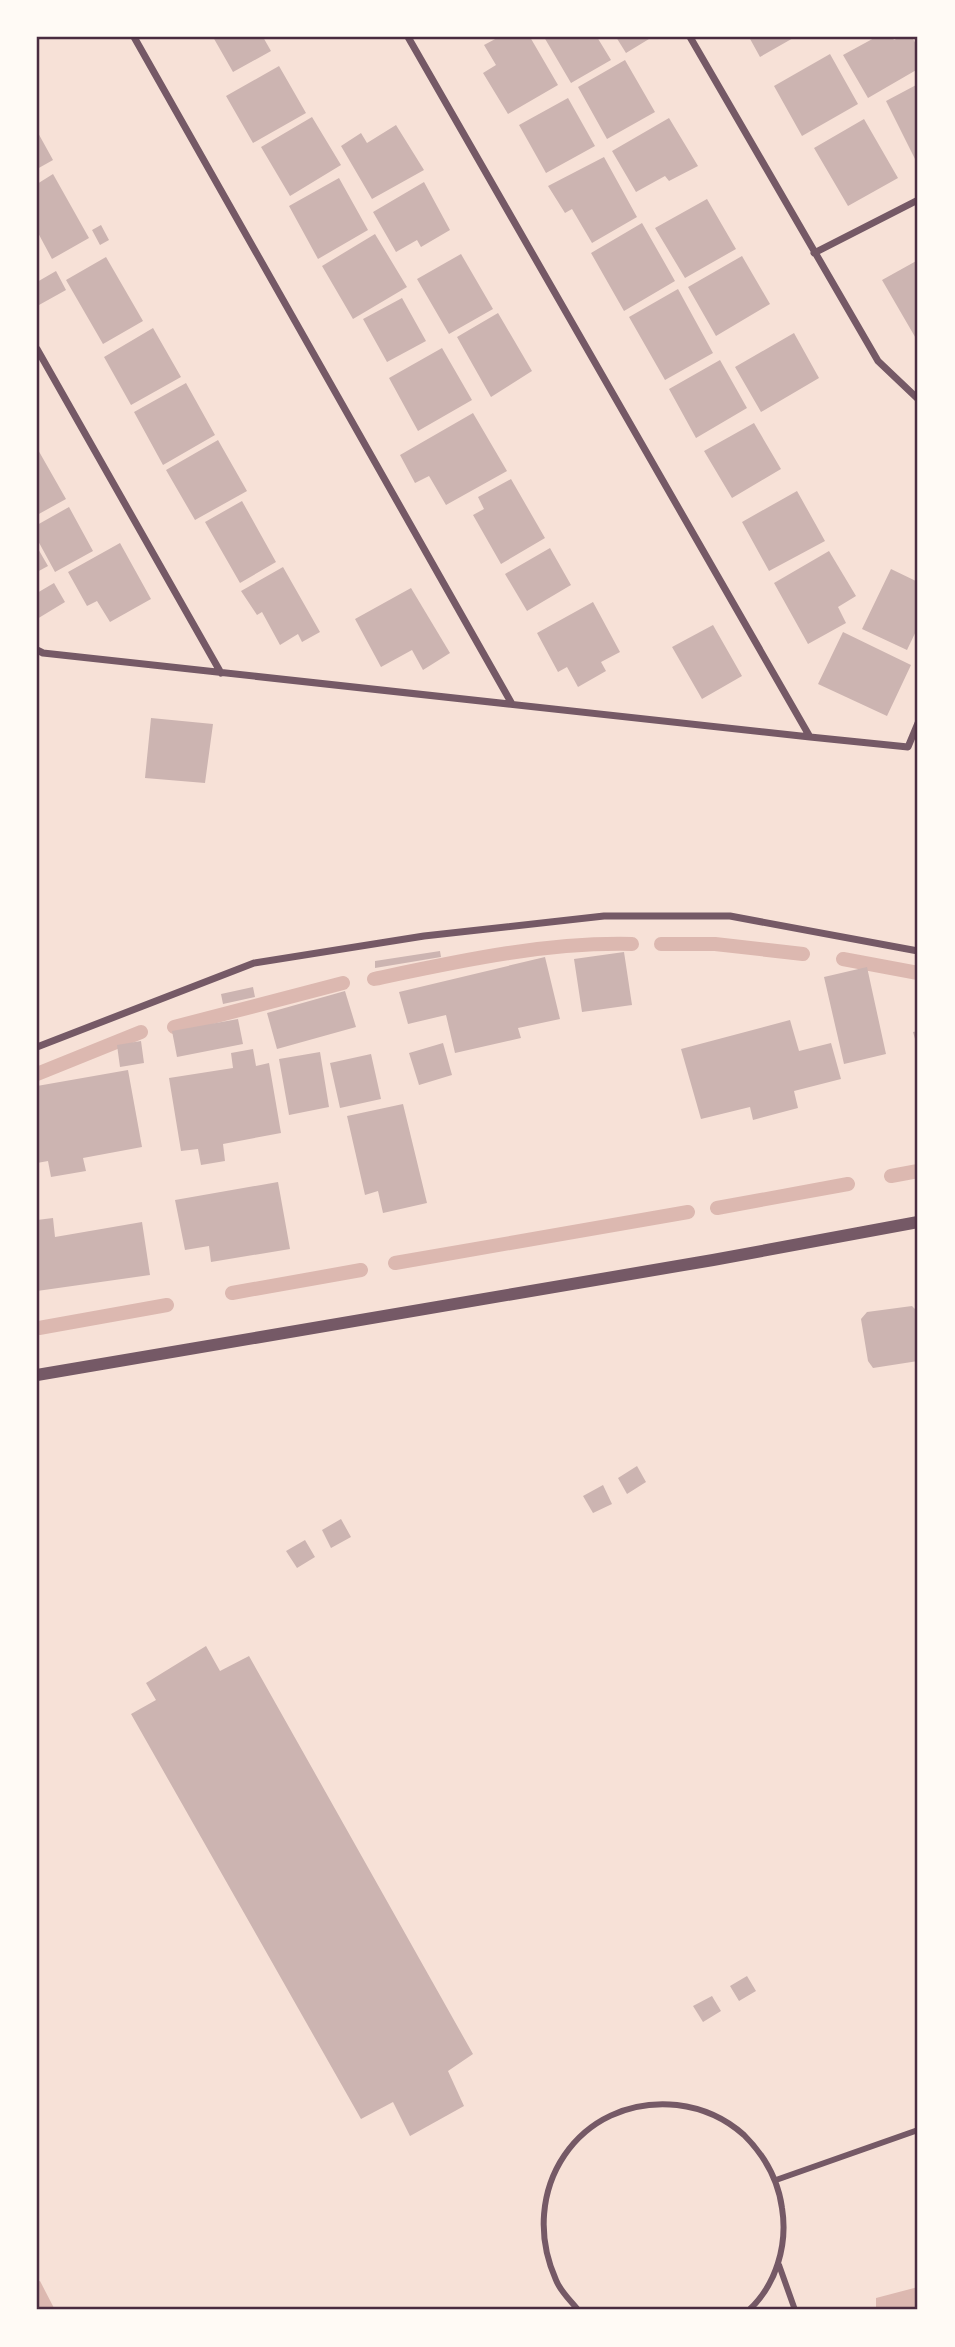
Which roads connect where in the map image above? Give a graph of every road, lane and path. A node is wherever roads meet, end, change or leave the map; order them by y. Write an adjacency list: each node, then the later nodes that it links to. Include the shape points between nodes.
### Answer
1 (134, 37): 10 (street)
2 (408, 37): 12 (street)
3 (690, 37): 5 (street)
4 (918, 200): 5 (street)
5 (814, 253): 7 (street, via 878,361)
6 (37, 349): 9 (street)
7 (918, 399)
8 (37, 650): 9 (street)
9 (221, 673): 10 (street)
10 (512, 705): 12 (street)
11 (918, 723): 12 (street, via 908,747)
12 (810, 737)
13 (918, 951): 14 (street, via 730,916 590,917 424,936 254,963)
14 (37, 1047)
15 (918, 1222): 16 (street)
16 (37, 1375)
17 (918, 2130): 18 (street)
18 (776, 2180): 19 (street, via 785,2225); 20 (street, via 761,2151 732,2124 696,2107 656,2103 617,2112 583,2133 557,2165 544,2203 544,2243 556,2282)
19 (779, 2265): 21 (street, via 760,2300); 22 (street)
20 (578, 2310)
21 (749, 2310)
22 (795, 2310)

